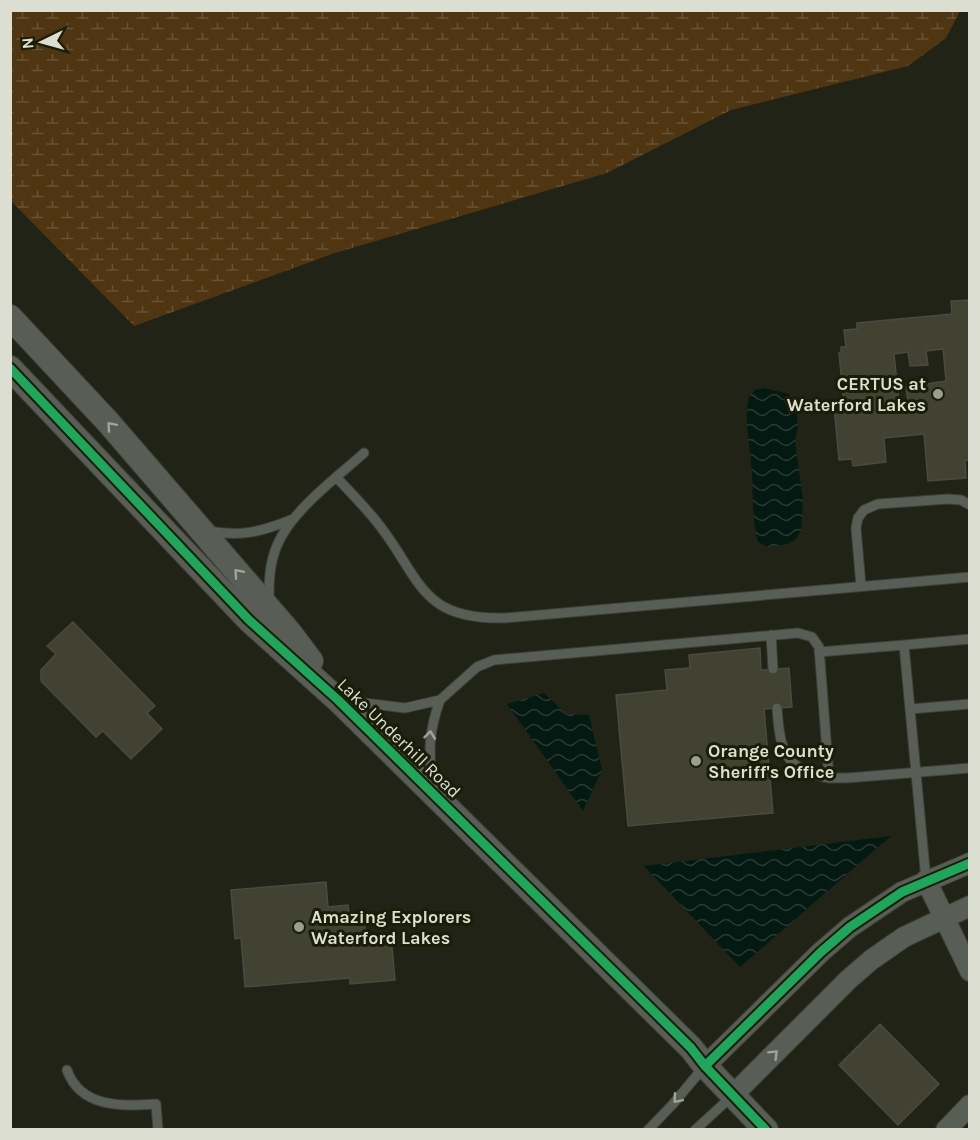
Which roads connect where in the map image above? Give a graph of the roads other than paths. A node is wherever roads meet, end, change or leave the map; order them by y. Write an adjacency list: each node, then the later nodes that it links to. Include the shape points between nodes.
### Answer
1 (10, 317): 7 (street, Lake Underhill Road, one-way to 1)
2 (10, 368): 16 (street, Lake Underhill Road, via 249,620)
3 (364, 453): 4 (lane)
4 (338, 478): 6 (lane); 9 (lane, via 381,527 426,594 445,607 469,615 505,618)
5 (969, 505): 9 (lane, via 948,499 878,504 864,510 856,528)
6 (292, 519): 7 (lane, via 249,534); 10 (lane, via 274,553)
7 (201, 530): 10 (street, Lake Underhill Road, one-way to 7)
8 (969, 577): 9 (lane)
9 (861, 586)
10 (270, 609): 16 (street, Lake Underhill Road)
11 (771, 635): 14 (lane, via 811,636); 15 (lane); 17 (lane, via 489,662 473,670)
12 (969, 639): 13 (lane)
13 (904, 645): 14 (lane); 20 (lane)
14 (819, 652): 23 (lane)
15 (773, 669)
16 (338, 700): 17 (lane, via 405,708); 24 (street, Lake Underhill Road)
17 (440, 700): 24 (lane, one-way to 17, via 429,740)
18 (969, 704): 20 (lane)
19 (777, 708): 23 (lane, via 781,743 789,760 805,772)
20 (910, 709): 22 (lane)
21 (969, 768): 22 (lane)
22 (915, 772): 23 (lane); 26 (lane)
23 (829, 778)
24 (433, 794): 30 (street, Lake Underhill Road)
25 (969, 863): 26 (street)
26 (926, 880): 28 (street); 30 (street, via 889,900 835,939)
27 (969, 906): 28 (street)
28 (943, 917): 29 (street); 32 (street, one-way to 28, via 857,972 904,937)
29 (969, 971)
30 (705, 1066): 32 (street, Lake Underhill Road); 35 (lane, one-way to 35)
31 (67, 1070): 34 (lane, via 80,1088 96,1100 123,1106 156,1104)
32 (733, 1095): 36 (lane); 37 (street, Lake Underhill Road)
33 (969, 1105): 38 (street)
34 (158, 1130)
35 (648, 1130)
36 (695, 1130)
37 (766, 1130)
38 (946, 1130)

